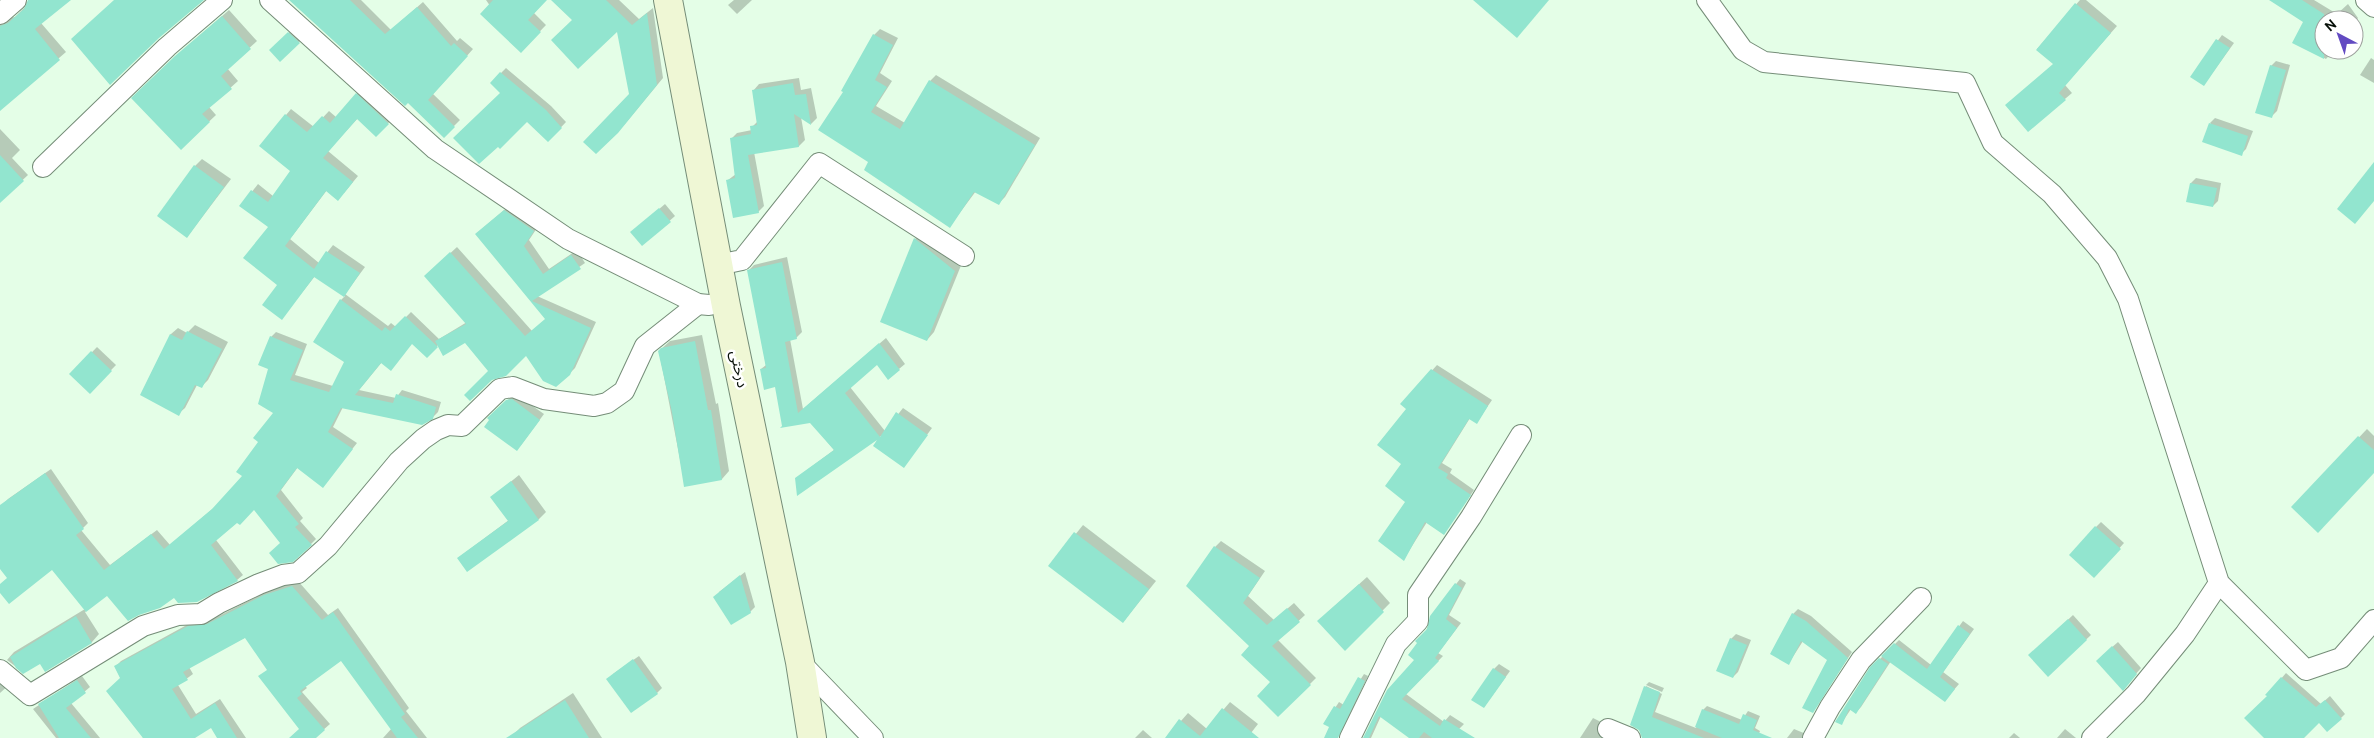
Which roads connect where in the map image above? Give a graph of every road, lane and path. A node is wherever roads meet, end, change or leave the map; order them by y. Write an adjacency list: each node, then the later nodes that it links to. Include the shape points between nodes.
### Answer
1 (16, 0): 8 (street)
2 (222, 0): 9 (street, via 167,46)
3 (270, 0): 12 (street, via 435,149 568,239)
4 (668, 0): 11 (street, درختی)
5 (1707, 0): 15 (street, via 1743,50 1764,62 1965,84 1993,143 2052,194 2107,258 2128,299)
6 (2366, 0): 7 (street)
7 (2374, 7)
8 (0, 14)
9 (43, 167)
10 (964, 256): 11 (street, via 818,163 742,260)
11 (718, 265): 13 (street, درختی)
12 (698, 304): 13 (street); 19 (street, via 644,346 624,392 607,403 594,406 544,400 513,387 500,389 462,426 448,425 436,430 400,461 328,546 298,573 259,584 201,614 178,615 143,626 30,695)
13 (726, 306): 18 (street, درختی)
14 (1520, 435): 23 (street, via 1471,517 1418,595 1418,621 1396,644)
15 (2219, 583): 17 (street, via 2306,670 2341,658); 26 (street, via 2186,634 2136,694)
16 (1921, 598): 25 (street, via 1861,660)
17 (2374, 620)
18 (800, 662): 21 (street, درختی); 22 (street)
19 (0, 670)
20 (1608, 729): 24 (street)
21 (812, 738)
22 (873, 738)
23 (1350, 738)
24 (1630, 738)
25 (1813, 738)
26 (2092, 738)

